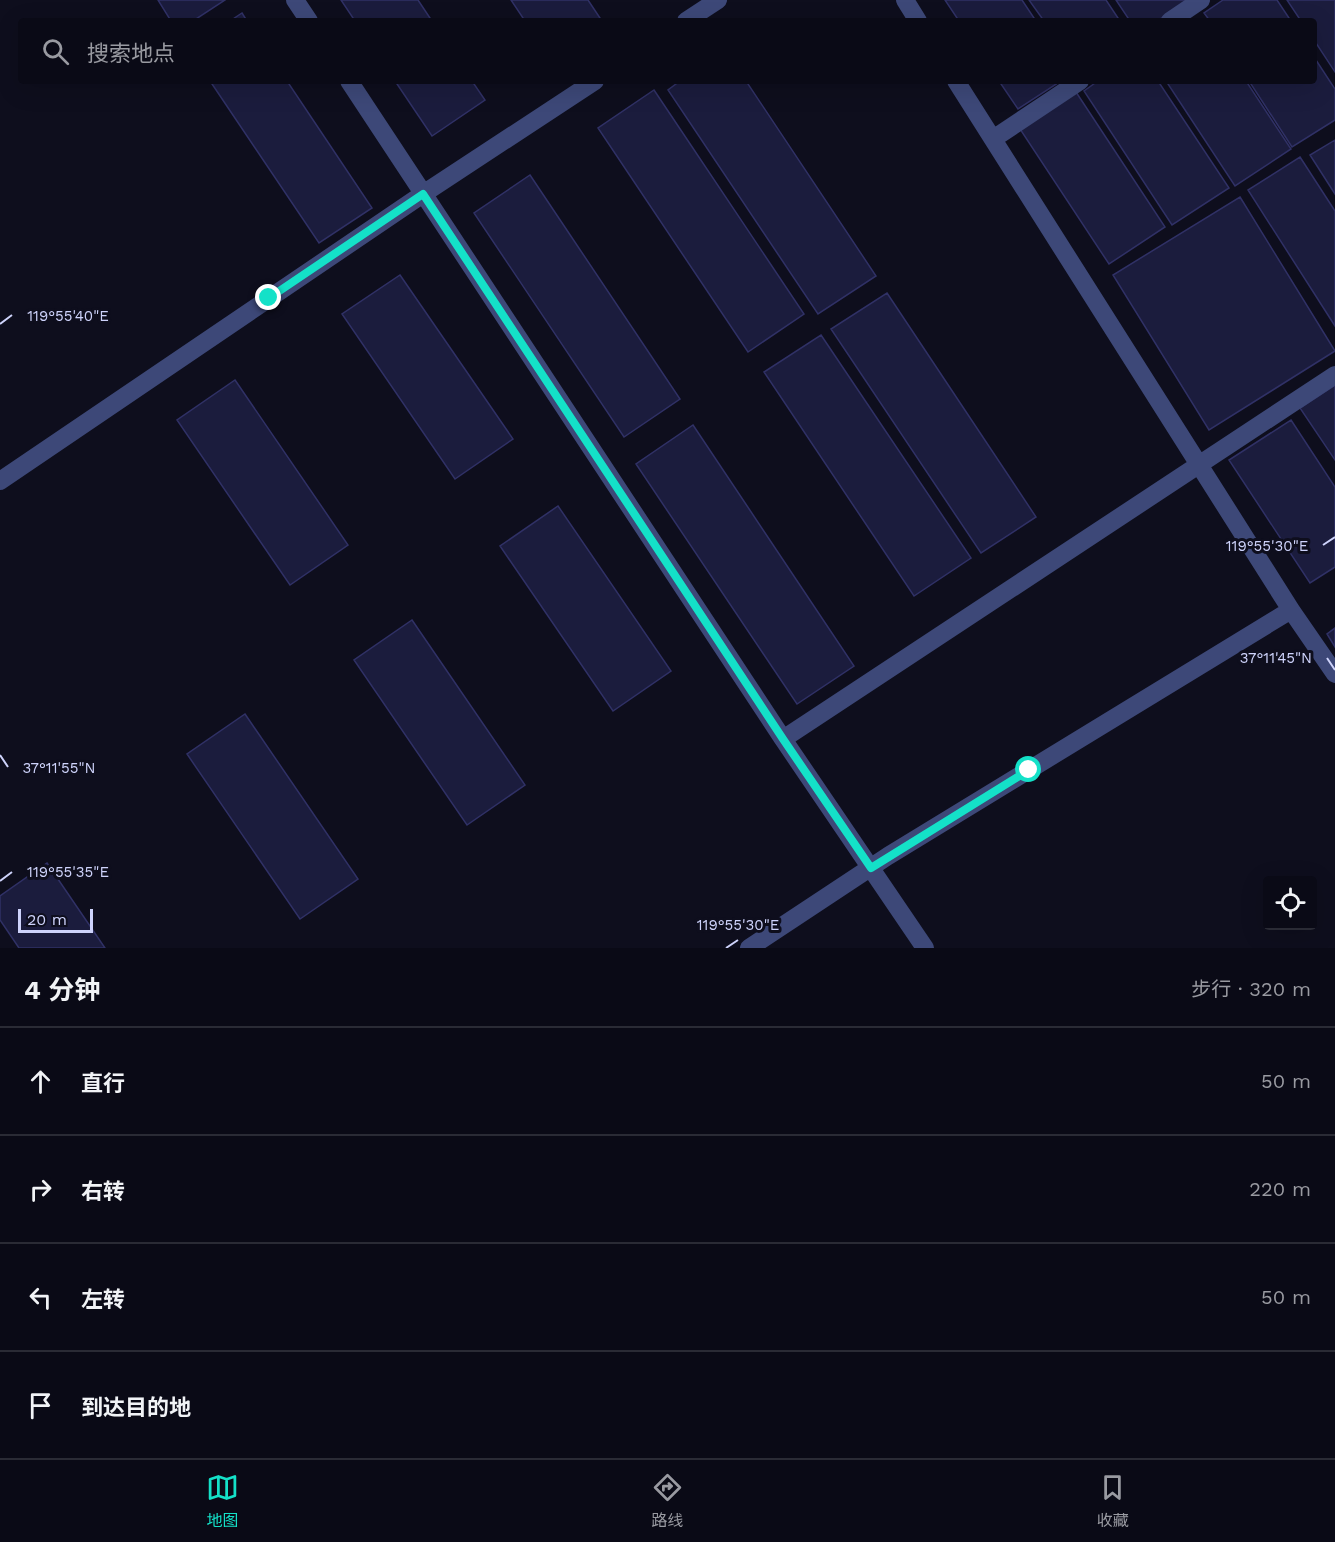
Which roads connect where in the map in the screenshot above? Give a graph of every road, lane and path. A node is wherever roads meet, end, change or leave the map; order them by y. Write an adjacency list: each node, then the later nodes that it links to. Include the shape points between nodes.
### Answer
1 (295, 0): 5 (street)
2 (718, 0): 6 (street)
3 (905, 0): 7 (street)
4 (1201, 0): 8 (street)
5 (307, 18)
6 (691, 18)
7 (916, 18)
8 (1174, 18)
9 (351, 84): 14 (street)
10 (590, 84): 14 (street)
11 (958, 84): 13 (street)
12 (1076, 84): 13 (street)
13 (993, 139): 16 (street)
14 (423, 194): 17 (street); 20 (street)
15 (1335, 375): 16 (street)
16 (1199, 465): 18 (street); 20 (street)
17 (0, 482)
18 (1291, 610): 19 (street); 21 (street)
19 (1335, 674)
20 (783, 739): 21 (street)
21 (871, 868): 22 (street); 23 (street)
22 (749, 948)
23 (925, 948)

